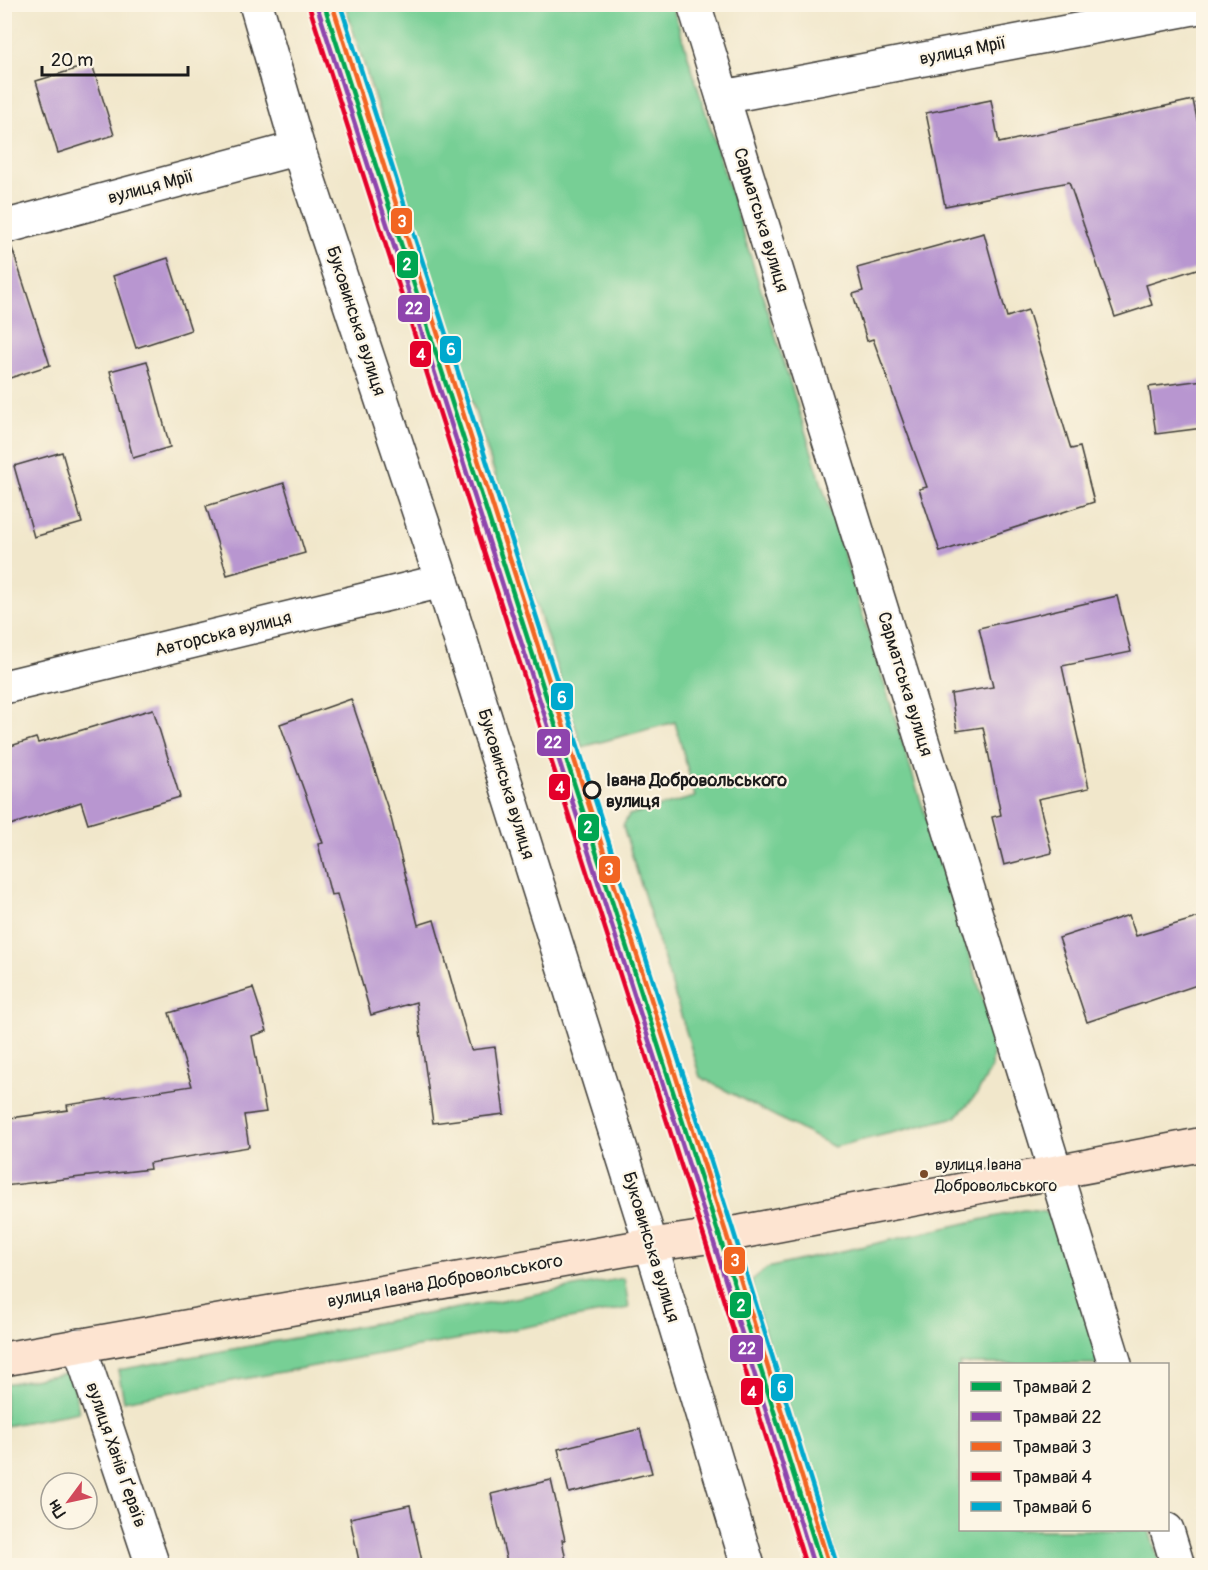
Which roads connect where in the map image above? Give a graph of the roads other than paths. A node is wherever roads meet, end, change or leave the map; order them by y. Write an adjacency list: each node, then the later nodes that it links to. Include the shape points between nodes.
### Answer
1 (256, 4): 5 (street, Буковинська вулиця)
2 (693, 4): 4 (street, Сарматська вулиця)
3 (1203, 6): 4 (street, вулиця Мрії)
4 (723, 97): 10 (street, Сарматська вулиця)
5 (298, 148): 6 (street, вулиця Мрії); 7 (street, Буковинська вулиця)
6 (4, 227)
7 (442, 581): 8 (street, Авторська вулиця); 11 (street, Буковинська вулиця)
8 (4, 687)
9 (1203, 1144): 10 (street, вулиця Івана Добровольського)
10 (1056, 1173): 11 (street, вулиця Івана Добровольського); 14 (street, Сарматська вулиця)
11 (651, 1245): 12 (street, вулиця Івана Добровольського); 17 (street, Буковинська вулиця)
12 (79, 1345): 13 (street, вулиця Івана Добровольського); 16 (street, вулиця Ханів Ґераїв)
13 (4, 1359)
14 (1114, 1363)
15 (1167, 1531): 18 (street)
16 (153, 1566)
17 (748, 1566)
18 (1178, 1566)

